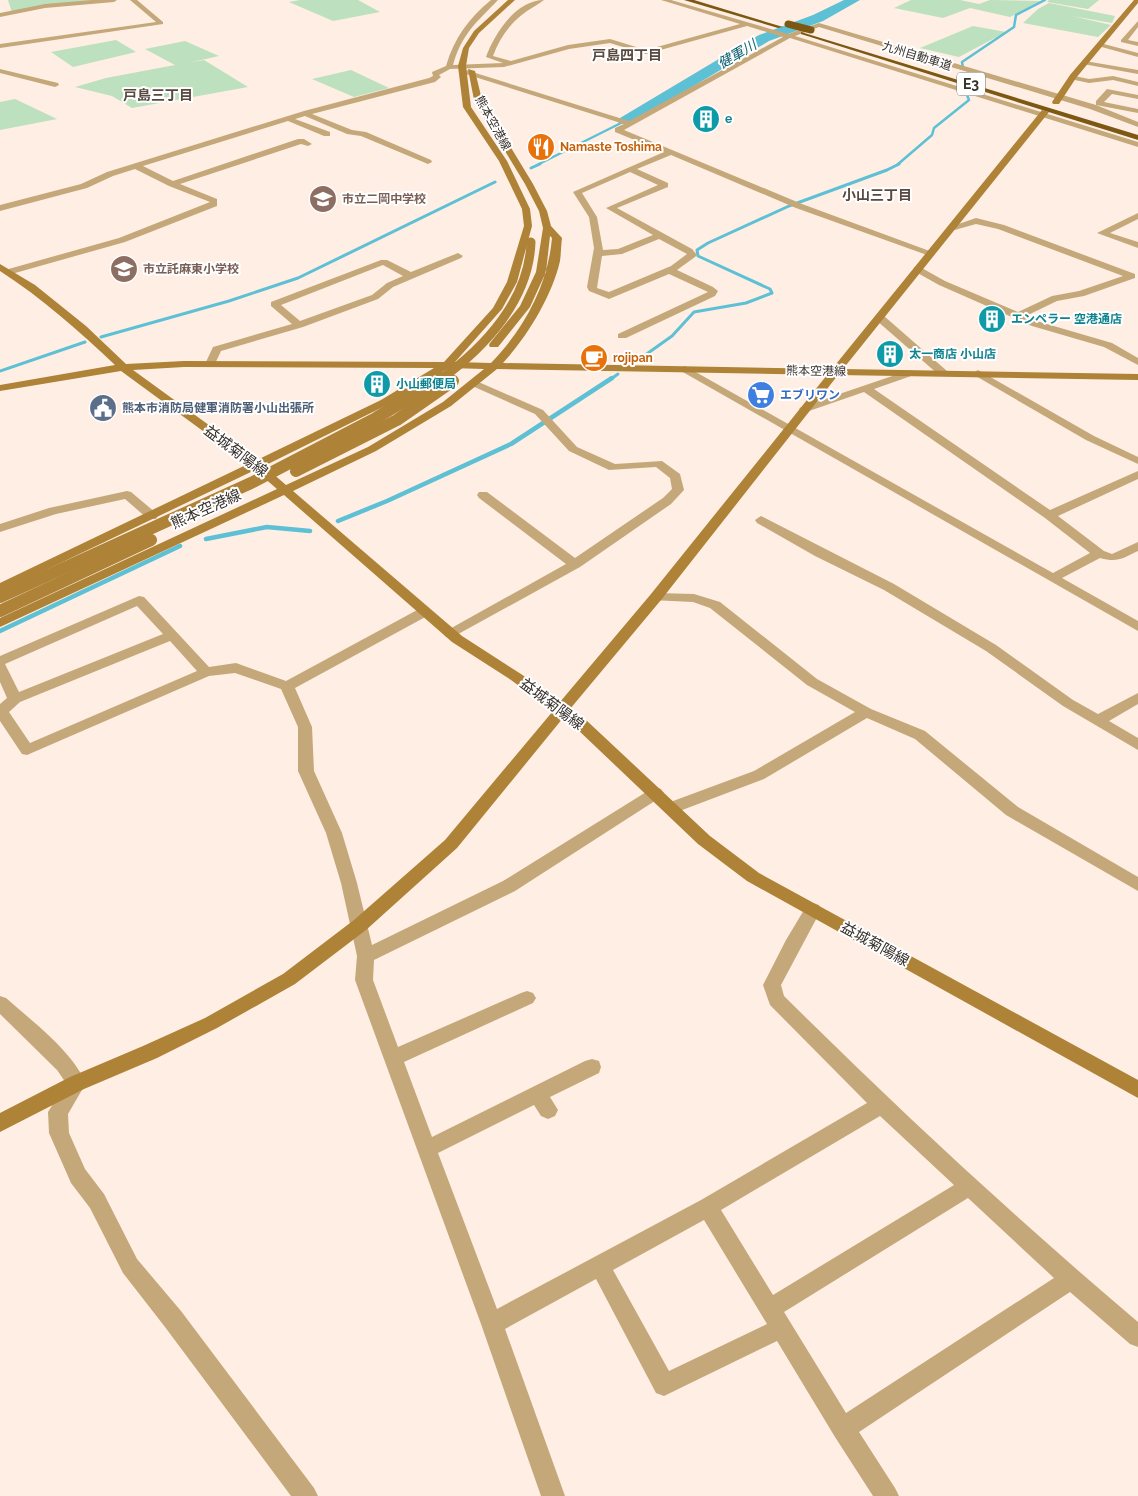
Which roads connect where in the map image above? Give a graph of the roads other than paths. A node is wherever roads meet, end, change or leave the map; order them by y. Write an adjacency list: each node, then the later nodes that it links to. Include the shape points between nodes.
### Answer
1 (114, 0): 11 (street, via 45,6)
2 (133, 0): 17 (street, via 161,23)
3 (495, 0): 25 (street, via 483,9 456,42)
4 (512, 0): 26 (main road, 熊本空港線, via 476,32 466,48)
5 (522, 0): 21 (main road, via 501,16)
6 (540, 0): 23 (street, via 502,29 494,43 489,57)
7 (664, 0): 14 (street)
8 (687, 0): 42 (highway, 九州自動車道 / E3)
9 (705, 0): 40 (highway, 九州自動車道 / E3, bridge)
10 (1137, 0): 12 (main road)
11 (0, 15)
12 (1123, 17): 13 (street); 19 (main road)
13 (1138, 22): 18 (street, via 1123,41)
14 (747, 24): 16 (street); 23 (street, via 646,52 610,41)
15 (3, 35): 17 (street)
16 (789, 36): 33 (street, via 819,25); 35 (street); 38 (street)
17 (11, 44): 20 (street)
18 (1138, 44)
19 (1100, 45): 22 (street); 24 (main road)
20 (0, 46)
21 (478, 46)
22 (1138, 55)
23 (509, 63): 26 (street)
24 (1085, 63): 28 (street); 29 (main road)
25 (449, 67): 26 (street); 36 (street, via 435,74 437,77 432,80)
26 (468, 67): 38 (street); 54 (main road, 熊本空港線, via 467,107 503,161 526,208); 55 (main road, 熊本空港線, via 478,100 529,184)
27 (0, 71): 31 (street)
28 (1138, 72)
29 (1073, 77): 30 (street, via 1085,81 1106,78); 33 (main road)
30 (1138, 84)
31 (55, 85)
32 (1138, 97): 34 (street, via 1110,92 1098,103)
33 (1058, 100): 39 (street, via 1093,107)
34 (1138, 111)
35 (1043, 113): 44 (street); 50 (main road)
36 (306, 114): 37 (street); 46 (street)
37 (288, 119): 41 (street); 47 (street)
38 (629, 123): 45 (street, via 618,130)
39 (1138, 125)
40 (1138, 131)
41 (327, 134)
42 (1138, 138)
43 (308, 144): 49 (street, via 301,141)
44 (1138, 146)
45 (671, 152): 48 (street); 60 (street, via 795,205)
46 (428, 162)
47 (136, 166): 49 (street); 51 (street, via 84,186)
48 (629, 169): 57 (street, via 665,185 610,208); 59 (street, via 577,192 593,217)
49 (172, 184): 62 (street, via 214,201 214,204 122,240)
50 (971, 201): 53 (street); 56 (main road)
51 (0, 208)
52 (1138, 216): 58 (street, via 1102,232)
53 (976, 221): 56 (street); 66 (street, via 1001,227 1132,276 1081,294 1055,298)
54 (528, 227): 72 (main road, 熊本空港線, via 512,282 497,309); 100 (main road, 熊本空港線, bridge, via 532,253 514,302 466,359 423,390 391,410 230,493)
55 (547, 227): 73 (main road, 熊本空港線, via 557,238 557,247 545,290 516,343); 102 (main road, 熊本空港線, bridge, via 541,272 525,307 494,345 430,399 364,439)
56 (952, 228): 60 (main road)
57 (660, 235): 59 (street, via 619,252); 64 (street, via 692,255)
58 (1138, 245)
59 (599, 253): 64 (street, via 592,287 609,296)
60 (930, 253): 63 (main road)
61 (458, 256): 65 (street)
62 (4, 269): 74 (main road, 益城菊陽線, via 32,286)
63 (917, 269): 66 (street); 67 (main road)
64 (669, 270): 69 (street, via 710,289 712,294)
65 (411, 276): 68 (street, via 390,285 375,297); 68 (street, via 384,262 274,304)
66 (1018, 316): 70 (street, via 1108,345)
67 (880, 318): 76 (main road); 78 (street)
68 (299, 325): 71 (street, via 216,349)
69 (622, 336)
70 (1138, 362)
71 (210, 364): 72 (main road, 熊本空港線); 74 (main road, 熊本空港線)
72 (447, 364): 73 (main road, 熊本空港線); 87 (main road, 熊本空港線, via 385,402)
73 (494, 366): 75 (main road, 熊本空港線); 81 (main road, 熊本空港線)
74 (123, 367): 82 (main road, 熊本空港線); 87 (main road, 益城菊陽線)
75 (685, 369): 76 (main road, 熊本空港線); 85 (street)
76 (838, 371): 77 (main road, 熊本空港線); 84 (main road)
77 (910, 373): 78 (main road, 熊本空港線); 83 (street)
78 (943, 373): 79 (main road, 熊本空港線)
79 (978, 373): 80 (main road, 熊本空港線); 86 (street, via 1090,438)
80 (1138, 377)
81 (474, 383): 89 (main road, 熊本空港線, via 448,404 372,449); 97 (street, via 539,412 573,449 613,468 658,463 676,477 678,490 667,501)
82 (0, 388)
83 (865, 388): 84 (street); 91 (street)
84 (806, 409): 85 (main road)
85 (791, 428): 98 (street); 101 (main road)
86 (1138, 461)
87 (255, 464): 89 (main road, 益城菊陽線); 92 (main road, 熊本空港線)
88 (1138, 475): 91 (street)
89 (286, 490): 103 (main road, 益城菊陽線); 104 (main road, 熊本空港線)
90 (483, 495): 97 (street)
91 (1049, 515): 96 (street)
92 (152, 516): 94 (street, via 127,495 53,511); 99 (main road, 熊本空港線)
93 (761, 520): 116 (street, via 889,587 966,633)
94 (0, 528)
95 (1138, 546): 96 (street, via 1113,558)
96 (1099, 554): 98 (street)
97 (575, 564): 106 (street)
98 (1053, 578): 105 (street)
99 (0, 588)
100 (0, 597)
101 (656, 597): 114 (main road); 115 (street, via 694,598 715,605 812,682)
102 (0, 611)
103 (424, 612): 106 (main road, 益城菊陽線); 111 (street)
104 (0, 623)
105 (1138, 627)
106 (451, 634): 114 (main road, 益城菊陽線)
107 (172, 635): 108 (street, via 139,600); 110 (street); 112 (street)
108 (0, 661)
109 (0, 667): 112 (street)
110 (206, 672): 111 (street, via 236,668); 112 (street, via 27,750 1,711)
111 (287, 686): 122 (street, via 305,727 306,770 334,833)
112 (15, 698)
113 (1138, 698): 116 (street)
114 (560, 710): 118 (main road, 益城菊陽線, via 581,724); 122 (main road, via 451,844)
115 (866, 712): 119 (street, via 759,775); 120 (street, via 920,735 1012,811)
116 (1098, 722): 117 (street)
117 (1136, 743)
118 (656, 793): 119 (main road, 益城菊陽線); 123 (street, via 509,886)
119 (671, 808): 121 (main road, 益城菊陽線, via 704,840 753,877)
120 (1138, 885)
121 (813, 910): 129 (main road, 益城菊陽線); 130 (street, via 772,985 776,1000)
122 (360, 925): 123 (street); 128 (main road, via 280,984 211,1022)
123 (366, 956): 126 (street, via 364,980)
124 (527, 998): 126 (street)
125 (0, 1003): 128 (street, via 64,1064)
126 (393, 1058): 132 (street)
127 (592, 1067): 132 (street, via 543,1102)
128 (77, 1084): 131 (main road); 142 (street, via 58,1112 59,1133 78,1176 97,1201 130,1266)
129 (1138, 1090)
130 (881, 1105): 133 (street); 134 (street)
131 (0, 1123)
132 (427, 1149): 138 (street)
133 (970, 1186): 136 (street); 137 (street)
134 (708, 1207): 135 (street); 137 (street)
135 (600, 1266): 138 (street); 139 (street, via 664,1385)
136 (1071, 1279): 140 (street); 141 (street)
137 (770, 1309): 139 (street)
138 (492, 1324): 143 (street)
139 (781, 1328): 141 (street)
140 (1138, 1336)
141 (843, 1430): 144 (street)
142 (306, 1496)
143 (553, 1496)
144 (888, 1496)

